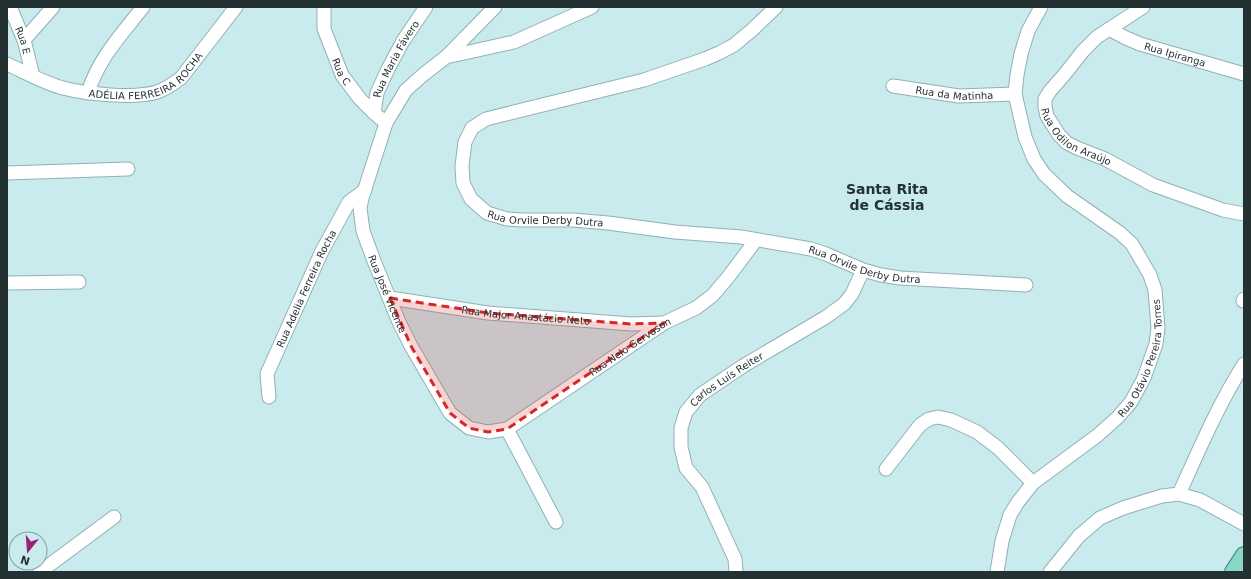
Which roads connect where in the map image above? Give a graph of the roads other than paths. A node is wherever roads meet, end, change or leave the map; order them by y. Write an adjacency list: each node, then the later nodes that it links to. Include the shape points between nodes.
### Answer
1 (10, 7): 13 (street, Rua E)
2 (53, 7): 13 (street)
3 (143, 7): 19 (street, via 101,62)
4 (236, 7): 19 (street, ADÉLIA FERREIRA ROCHA, via 181,78 169,87 140,95)
5 (324, 7): 21 (street, Rua C, via 324,29 342,75)
6 (426, 7): 21 (street, Rua Maria Fávero, via 388,69 377,93)
7 (495, 7): 14 (street)
8 (592, 7): 14 (street, via 514,42)
9 (776, 7): 27 (street, Rua Orvile Derby Dutra, via 734,45 705,59 644,80 486,119 472,128 465,142 462,166 462,183 471,199 487,213 506,219 573,220)
10 (1041, 7): 20 (street, Rua Otávio Pereira Torres, via 1028,31 1021,54)
11 (1143, 7): 12 (street, Rua Odilon Araújo)
12 (1109, 29): 16 (street, Rua Ipiranga, via 1140,44); 26 (street, Rua Odilon Araújo, via 1097,36 1045,99 1047,116 1059,135 1067,143 1105,159 1153,185 1223,210)
13 (24, 40): 17 (street, Rua E)
14 (446, 57): 22 (street, Rua José Vicente, via 406,90)
15 (7, 64): 17 (street, ADÉLIA FERREIRA ROCHA)
16 (1244, 74)
17 (33, 76): 19 (street, ADÉLIA FERREIRA ROCHA, via 63,88)
18 (893, 86): 20 (street, Rua da Matinha, via 959,96)
19 (88, 93)
20 (1015, 94): 39 (street, Rua Otávio Pereira Torres, via 1025,138 1044,174 1067,196 1132,244 1140,257 1155,290 1158,328 1156,344 1144,378 1131,402 1098,435)
21 (374, 113): 22 (street, Rua C)
22 (386, 122): 25 (street, Rua José Vicente)
23 (128, 169): 24 (street)
24 (7, 173)
25 (365, 190): 32 (street, Rua José Vicente, via 360,208 363,231); 35 (street, Rua Adelia Ferreira Rocha, via 349,202 322,251 267,374)
26 (1244, 214)
27 (756, 240): 28 (street, Rua Orvile Derby Dutra, via 811,249); 33 (street, Rua Nelo Gervason, via 713,295 696,308)
28 (863, 270): 31 (street, Rua Orvile Derby Dutra, via 900,278); 46 (street, Carlos Luís Reiter, via 852,294 844,304 736,370 700,395 686,412 681,428 681,447 686,468 702,487 735,559)
29 (79, 282): 30 (street)
30 (7, 283)
31 (1026, 285)
32 (390, 298): 33 (street, Rua Major Anastácio Neto, via 488,313 631,324); 37 (street, Rua José Vicente, via 410,346 450,413 469,428)
33 (664, 323): 36 (street, Rua Nelo Gervason)
34 (1244, 364): 40 (street, via 1216,412)
35 (269, 397)
36 (507, 428): 37 (street, Rua Nelo Gervason); 42 (street)
37 (488, 432)
38 (886, 469): 39 (street, via 920,425 938,417 977,432 998,448)
39 (1034, 483): 47 (street, Rua Otávio Pereira Torres, via 1010,516 1002,541)
40 (1180, 494): 43 (street, via 1200,500); 48 (street, via 1162,496 1100,518 1079,536)
41 (114, 517): 45 (street)
42 (556, 522)
43 (1244, 524)
44 (1244, 555): 49 (main road)
45 (40, 572)
46 (736, 572)
47 (997, 572)
48 (1050, 572)
49 (1233, 572)

